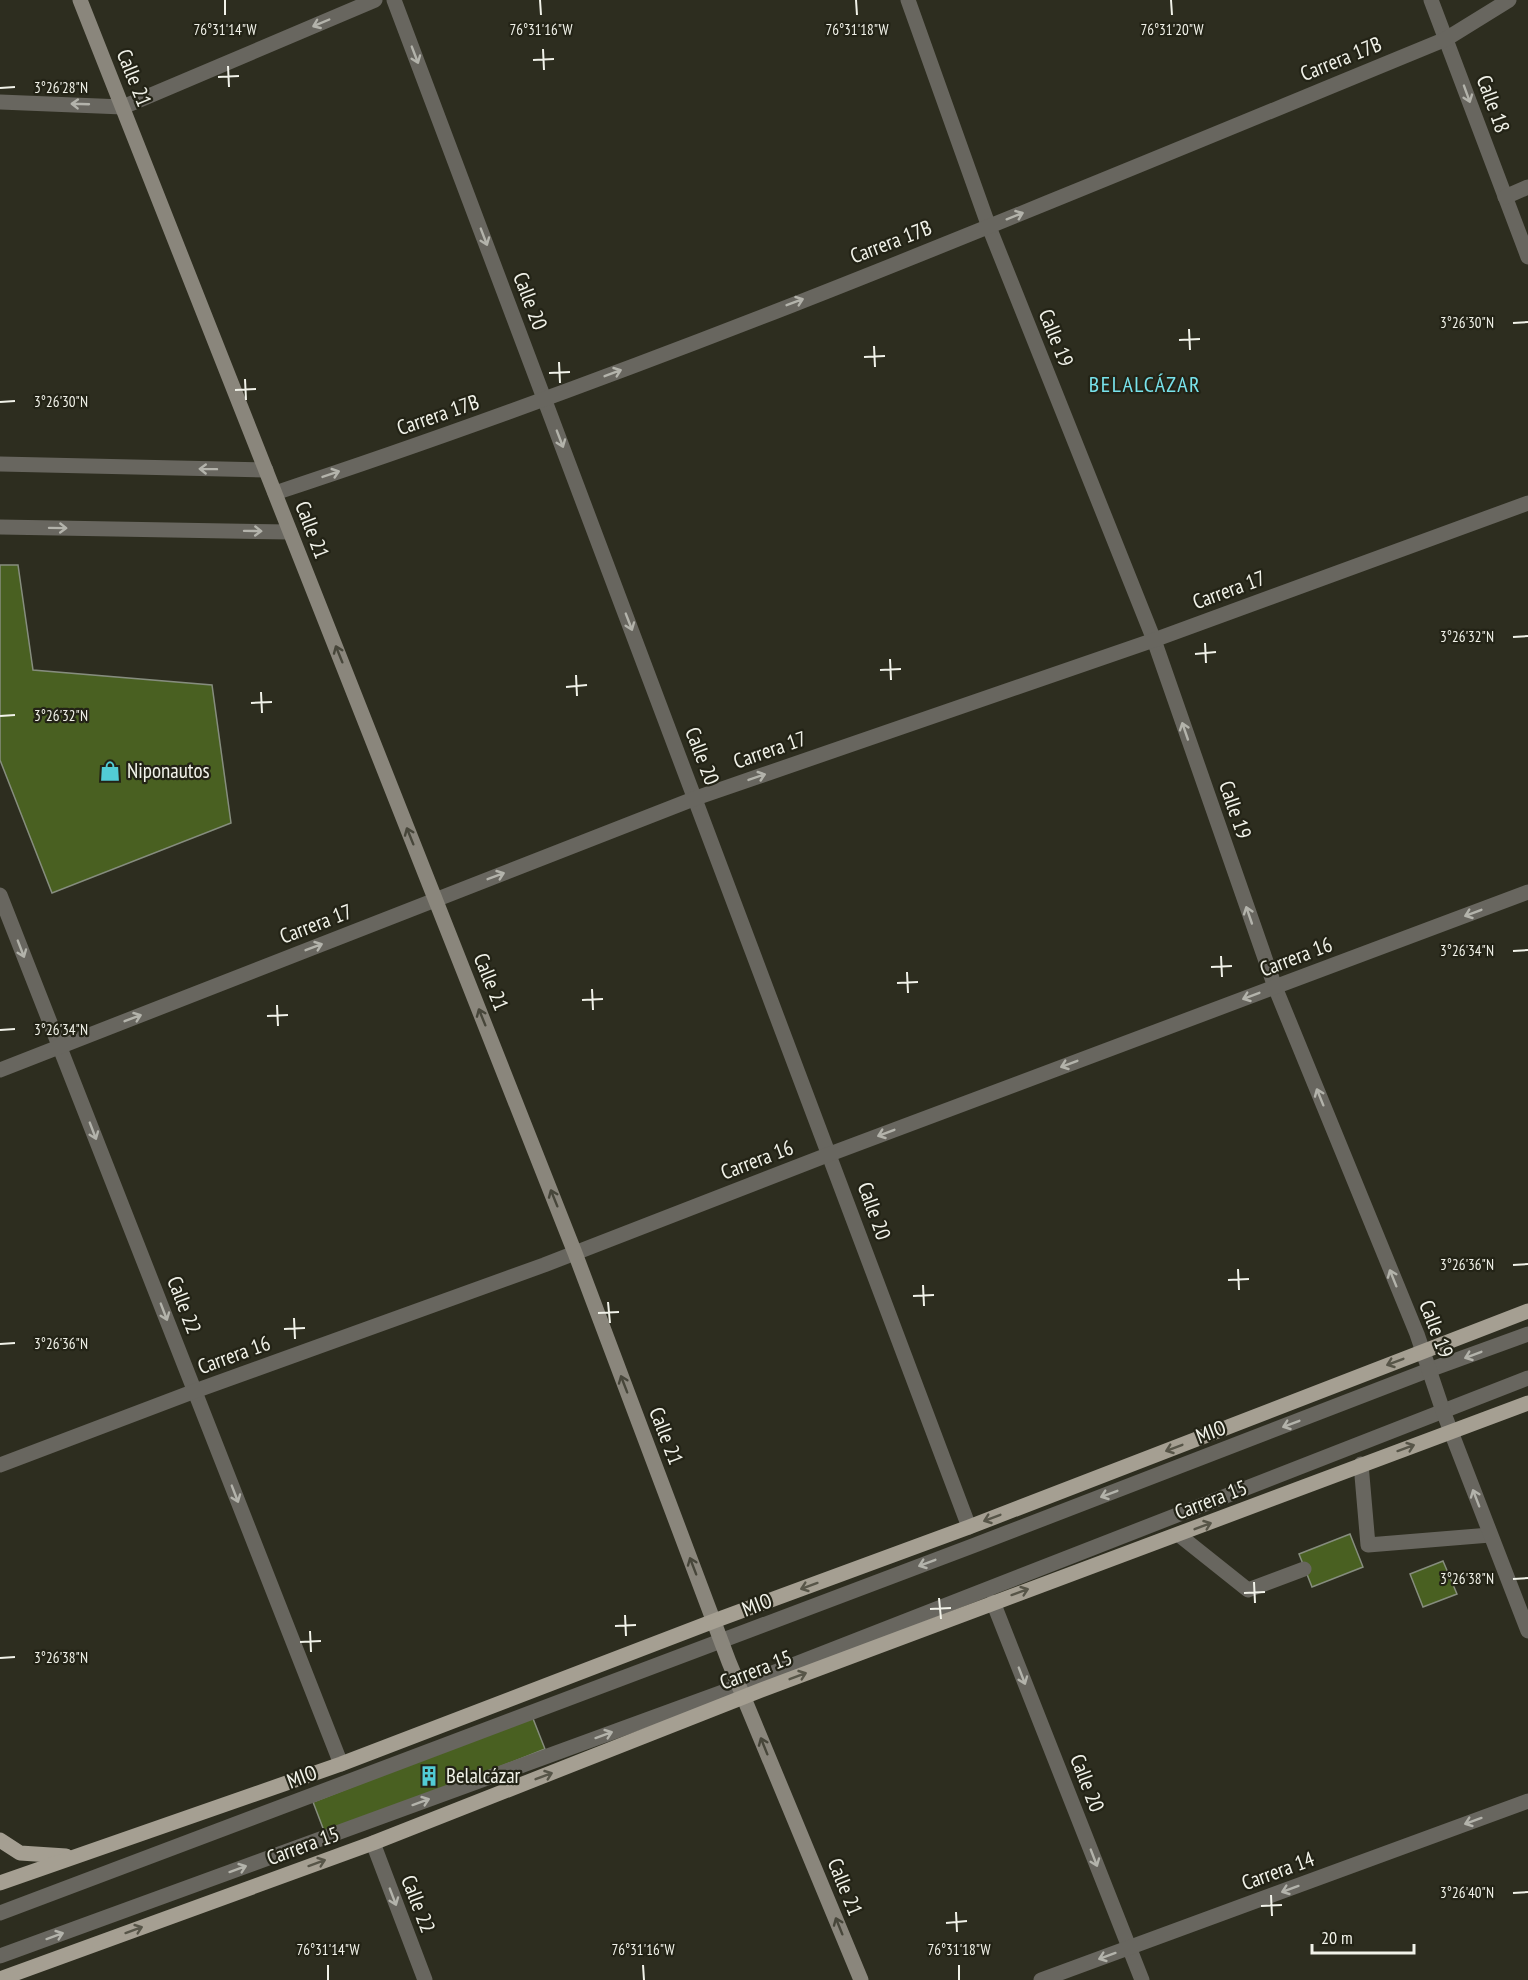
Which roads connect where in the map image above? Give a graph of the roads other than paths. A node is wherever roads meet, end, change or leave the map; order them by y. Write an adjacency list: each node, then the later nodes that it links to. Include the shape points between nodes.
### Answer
1 (80, 0): 9 (main road, Calle 21)
2 (375, 0): 9 (street, one-way to 9)
3 (394, 0): 14 (street, Calle 20, one-way to 14)
4 (908, 0): 12 (street, Calle 19)
5 (1431, 0): 7 (street, Calle 18)
6 (1509, 0): 7 (street, Carrera 17B)
7 (1446, 39): 11 (street, Calle 18, one-way to 11); 12 (street, Carrera 17B, one-way to 7)
8 (0, 102): 9 (street, one-way to 8)
9 (123, 106): 16 (main road, Calle 21)
10 (1528, 187): 11 (street)
11 (1505, 197): 13 (street, Calle 18)
12 (989, 227): 14 (street, Carrera 17B, one-way to 12); 21 (street, Calle 19)
13 (1528, 257)
14 (545, 400): 17 (street, Carrera 17B, one-way to 14); 22 (street, Calle 20, one-way to 22)
15 (0, 464): 16 (street, one-way to 15)
16 (266, 470): 17 (main road, Calle 21)
17 (275, 493): 20 (main road, Calle 21)
18 (1528, 503): 21 (street, Carrera 17)
19 (0, 527): 20 (street, one-way to 20)
20 (290, 532): 25 (main road, Calle 21, one-way to 20)
21 (1154, 640): 22 (street, Carrera 17, one-way to 21); 26 (street, Calle 19, one-way to 21)
22 (696, 798): 25 (street, Carrera 17, one-way to 22); 29 (street, Calle 20)
23 (1528, 892): 26 (street, Carrera 16, one-way to 26)
24 (0, 895): 27 (street, Calle 22, one-way to 27)
25 (436, 900): 27 (street, Carrera 17, one-way to 25); 30 (main road, Calle 21, one-way to 25)
26 (1275, 987): 29 (street, Carrera 16, one-way to 29); 33 (street, Calle 19, one-way to 26)
27 (59, 1046): 28 (street, Carrera 17); 36 (street, Calle 22, one-way to 36)
28 (0, 1070)
29 (830, 1154): 30 (street, Carrera 16); 42 (street, Calle 20)
30 (575, 1253): 36 (street, Carrera 16); 47 (main road, Calle 21, one-way to 30)
31 (1528, 1311): 33 (main road)
32 (1528, 1334): 34 (street, MIO, one-way to 34)
33 (1423, 1351): 34 (street, Calle 19); 42 (main road, one-way to 42)
34 (1429, 1370): 38 (street, Calle 19); 49 (street, MIO, one-way to 49)
35 (1528, 1378): 38 (street)
36 (195, 1391): 40 (street, Carrera 16); 51 (street, Calle 22, one-way to 51)
37 (1528, 1403): 39 (main road, Carrera 15)
38 (1443, 1411): 39 (street, Calle 19); 50 (street)
39 (1451, 1432): 41 (main road, Carrera 15, one-way to 39); 44 (street, Calle 19, one-way to 39)
40 (0, 1464)
41 (1361, 1464): 43 (main road, Carrera 15, one-way to 41); 44 (street, via 1362,1548)
42 (969, 1527): 47 (main road, one-way to 47)
43 (1179, 1535): 45 (street, via 1248,1590); 46 (main road, Carrera 15, one-way to 43)
44 (1490, 1535): 48 (street, Calle 19)
45 (1304, 1569)
46 (993, 1602): 50 (main road, Carrera 15, one-way to 46); 58 (street, Calle 20, one-way to 58)
47 (714, 1621): 49 (main road, Calle 21); 51 (main road)
48 (1528, 1631)
49 (722, 1641): 50 (main road, Calle 21); 57 (street, MIO)
50 (742, 1692): 54 (main road, Carrera 15, one-way to 50); 59 (street, one-way to 50); 62 (main road, Calle 21, one-way to 50)
51 (341, 1764): 55 (main road)
52 (1528, 1801): 58 (street, Carrera 14, one-way to 58)
53 (0, 1840): 55 (main road, via 20,1853)
54 (373, 1843): 60 (main road, Carrera 15, one-way to 54); 61 (street, Calle 22, one-way to 61)
55 (72, 1857): 56 (main road)
56 (0, 1883)
57 (0, 1913)
58 (1130, 1948): 63 (street, Carrera 14, one-way to 63); 64 (street, Calle 20)
59 (0, 1956)
60 (0, 1979)
61 (425, 1980)
62 (861, 1980)
63 (1041, 1980)
64 (1142, 1980)

